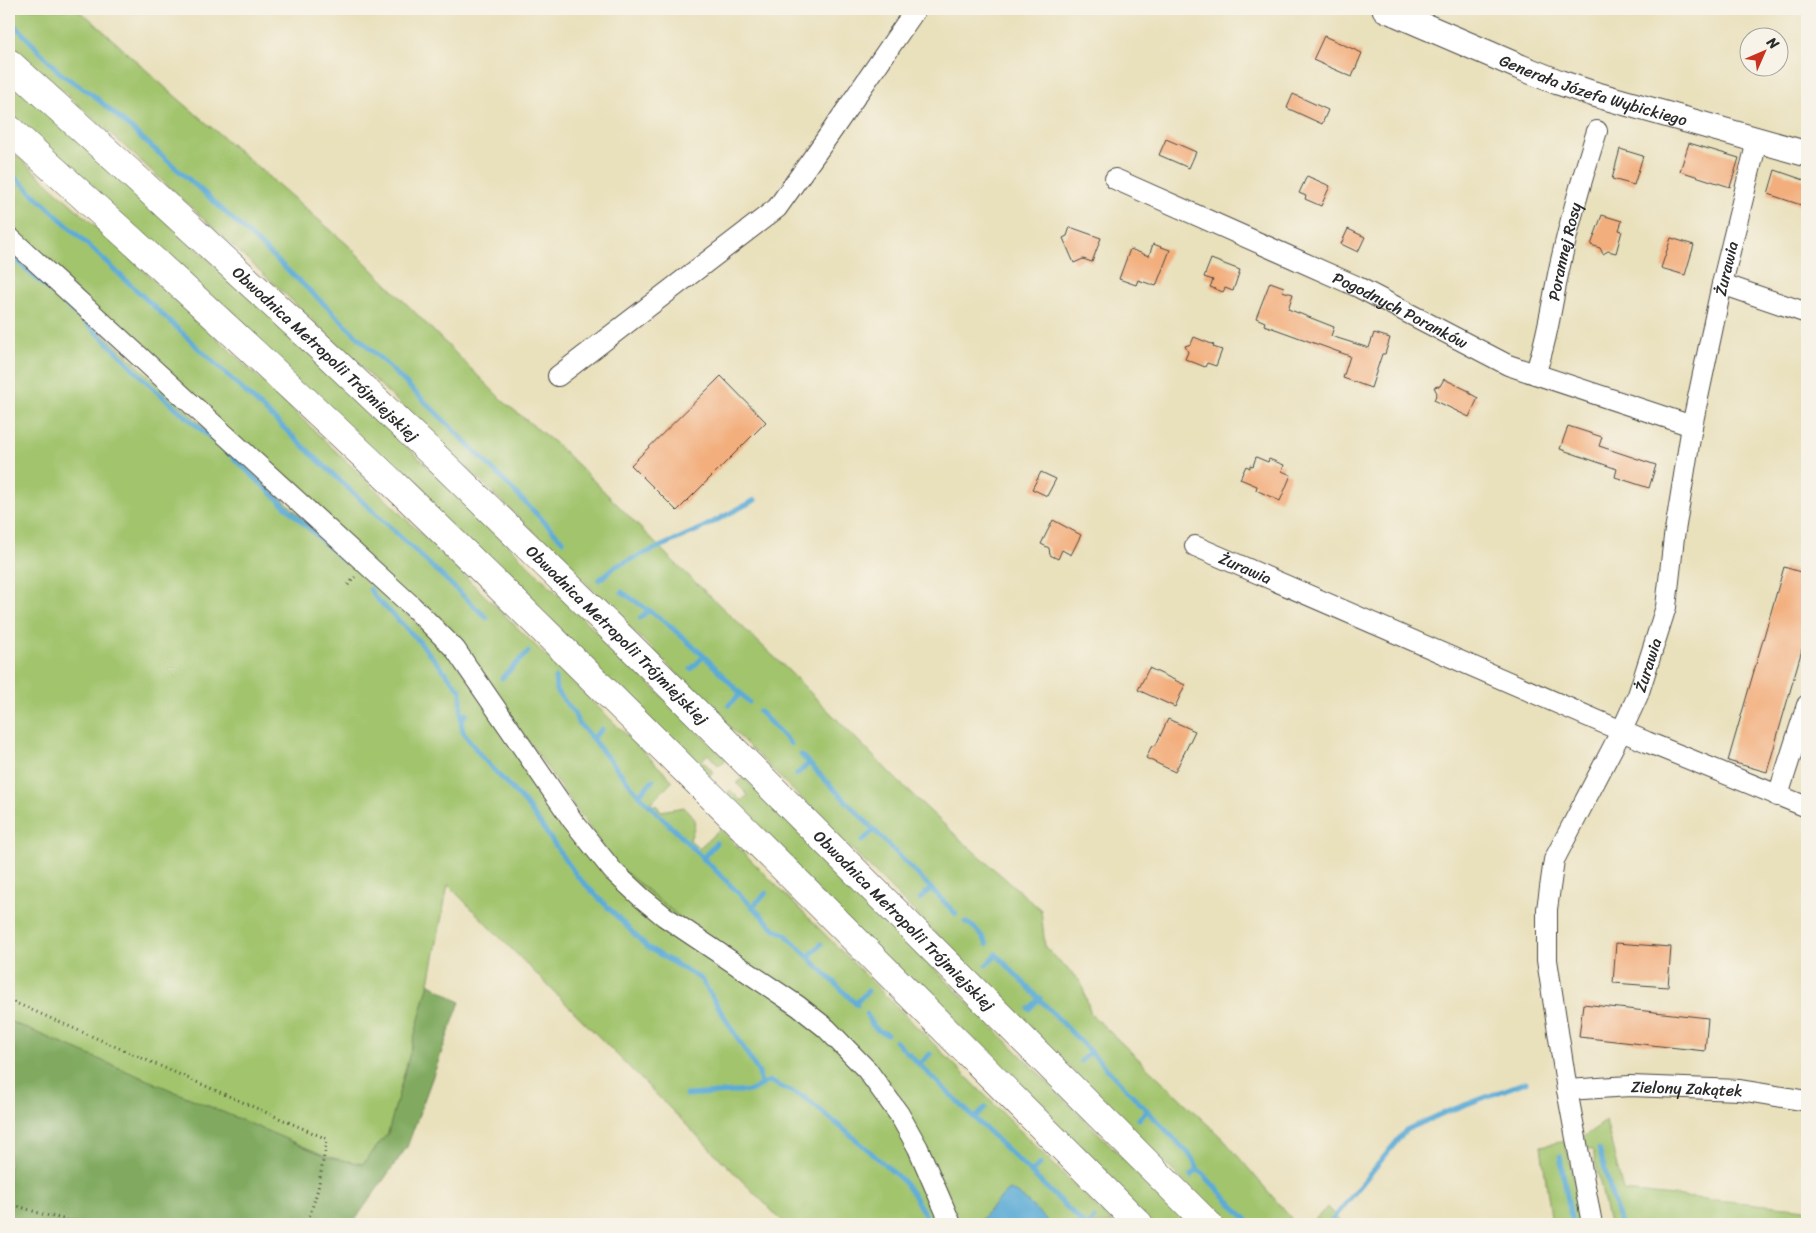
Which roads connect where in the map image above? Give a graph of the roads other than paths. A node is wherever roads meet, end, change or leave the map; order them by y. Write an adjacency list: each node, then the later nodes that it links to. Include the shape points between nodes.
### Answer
1 (916, 9): 13 (street, via 776,208)
2 (1385, 9): 6 (main road, Generała Józefa Wybickiego, via 1558,82)
3 (9, 63): 24 (highway, Obwodnica Metropolii Trójmiejskiej, via 430,451)
4 (9, 130): 23 (highway, via 153,259 402,493 693,778)
5 (1597, 131): 12 (street, Porannej Rosy, via 1578,193 1544,350)
6 (1757, 141): 7 (main road, Generała Józefa Wybickiego); 10 (street, Żurawia)
7 (1807, 154)
8 (1114, 179): 12 (street, Pogodnych Poranków, via 1356,286 1508,365)
9 (9, 237): 22 (street, via 455,649 573,821 613,870 664,916 826,1028 867,1070 900,1114)
10 (1722, 284): 11 (street); 14 (street, Żurawia)
11 (1807, 313)
12 (1535, 374): 14 (street, Pogodnych Poranków)
13 (558, 376)
14 (1692, 426): 17 (street, Żurawia, via 1666,607 1638,695)
15 (1195, 546): 17 (street, Żurawia)
16 (1807, 705): 18 (street)
17 (1622, 730): 18 (street); 20 (street, via 1554,860 1546,909 1547,960)
18 (1777, 796): 19 (street)
19 (1807, 807)
20 (1566, 1090): 21 (street, Zielony Zakątek, via 1630,1086 1740,1090); 25 (street)
21 (1807, 1101)
22 (951, 1224)
23 (1139, 1224)
24 (1208, 1224)
25 (1592, 1224)

